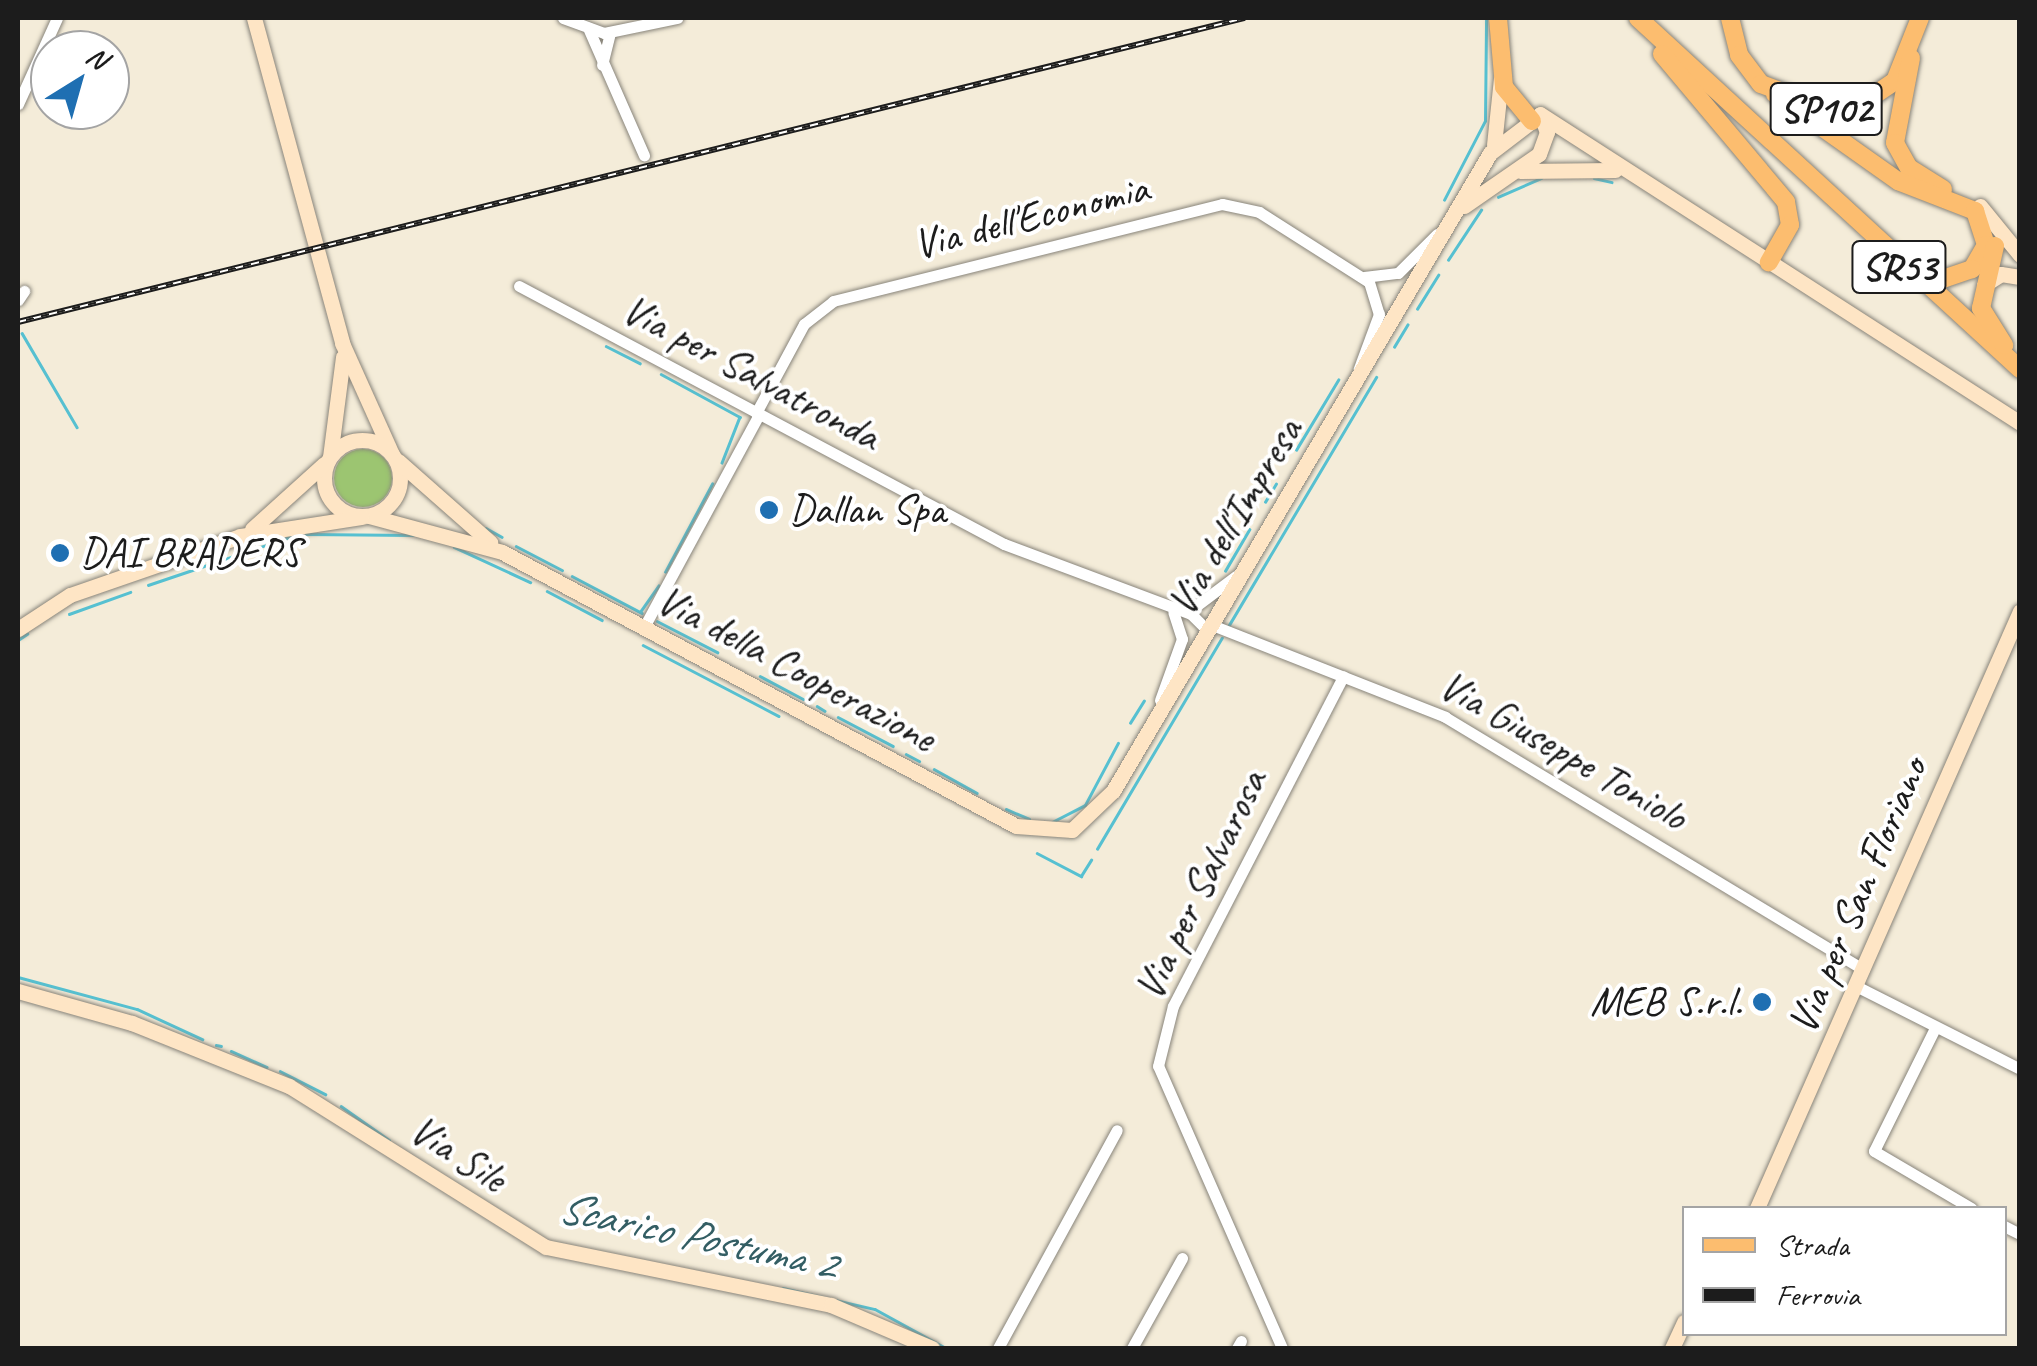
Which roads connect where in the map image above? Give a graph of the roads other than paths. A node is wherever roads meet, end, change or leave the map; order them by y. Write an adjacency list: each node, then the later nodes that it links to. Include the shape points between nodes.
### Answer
1 (57, 18): 18 (street)
2 (254, 18): 34 (street)
3 (563, 18): 11 (street)
4 (676, 18): 12 (street)
5 (1498, 18): 16 (main road)
6 (1627, 18): 29 (main road, via 1783,197 1790,225)
7 (1638, 18): 25 (main road, SR53)
8 (1716, 18): 13 (main road)
9 (1730, 18): 13 (main road, SP102)
10 (1920, 18): 14 (main road, SP102)
11 (588, 30): 12 (street); 15 (street)
12 (616, 32): 15 (street)
13 (1739, 55): 17 (main road, SP102)
14 (1910, 58): 17 (main road, SP102, via 1888,88 1856,105 1810,108); 27 (main road, via 1893,119 1899,153 1920,178)
15 (603, 69): 21 (street)
16 (1501, 76): 19 (main road); 20 (street, Via dell'Impresa)
17 (1775, 94): 27 (main road, via 1898,182)
18 (18, 104)
19 (1541, 122): 20 (street, Via dell'Impresa); 22 (street); 23 (street, Via dell'Impresa, via 1539,154)
20 (1490, 153): 26 (street, Via dell'Impresa)
21 (644, 155)
22 (1618, 168): 23 (street, via 1563,164); 24 (street); 24 (street)
23 (1511, 173): 26 (street, Via dell'Impresa)
24 (1648, 185): 29 (street)
25 (1830, 202): 27 (main road, via 1940,280 1978,264); 36 (main road, SR53)
26 (1457, 214): 30 (street, via 1398,273); 37 (street, Via dell'Impresa)
27 (1981, 215): 28 (street); 32 (main road, via 1995,239)
28 (2020, 255)
29 (1769, 262): 39 (street)
30 (1364, 277): 37 (street, via 1379,314); 38 (street, Via dell'Economia, via 1248,206 1198,208 834,301 804,324)
31 (2020, 277): 32 (street, via 2001,274)
32 (1984, 285): 35 (main road, via 1986,325)
33 (519, 286): 38 (street, Via per Salvatronda)
34 (342, 342): 40 (street); 41 (street)
35 (2020, 358)
36 (2020, 369)
37 (1355, 382): 45 (street, Via dell'Impresa)
38 (757, 413): 47 (street, Via per Salvatronda, via 1017,550); 48 (street, Via dell'Economia)
39 (2020, 423)
40 (393, 456): 41 (street, via 363,440); 42 (street, via 396,496); 44 (street, Via della Cooperazione)
41 (330, 458): 42 (street, via 330,500); 43 (street, Via della Cooperazione)
42 (366, 517): 43 (street, Via della Cooperazione); 44 (street, Via della Cooperazione)
43 (240, 536): 49 (street, Via della Cooperazione, via 70,596)
44 (509, 555): 48 (street, Via della Cooperazione)
45 (1247, 567): 47 (street); 50 (street, Via dell'Impresa)
46 (2020, 611): 54 (street, Via per San Floriano)
47 (1179, 614): 50 (street, Via per Salvatronda); 52 (street, via 1180,648)
48 (644, 627): 53 (street, Via della Cooperazione, via 1016,826)
49 (18, 628)
50 (1210, 628): 51 (street, Via Giuseppe Toniolo); 52 (street, Via dell'Impresa)
51 (1343, 676): 54 (street, Via Giuseppe Toniolo, via 1552,776); 66 (street, Via per Salvarosa, via 1172,1006 1158,1066)
52 (1154, 722): 53 (street, Via dell'Impresa, via 1100,810)
53 (1054, 834)
54 (1864, 970): 55 (street, Via per San Floriano)
55 (1858, 988): 57 (street); 60 (street, Via per San Floriano)
56 (18, 990): 63 (street, Via Sile, via 278,1081 546,1248 831,1305)
57 (1935, 1028): 58 (street); 61 (street, via 1874,1152)
58 (2020, 1069)
59 (1116, 1130): 64 (street)
60 (1759, 1206)
61 (1968, 1206)
62 (1182, 1258): 65 (street)
63 (932, 1348)
64 (998, 1348)
65 (1132, 1348)
66 (1282, 1348)

